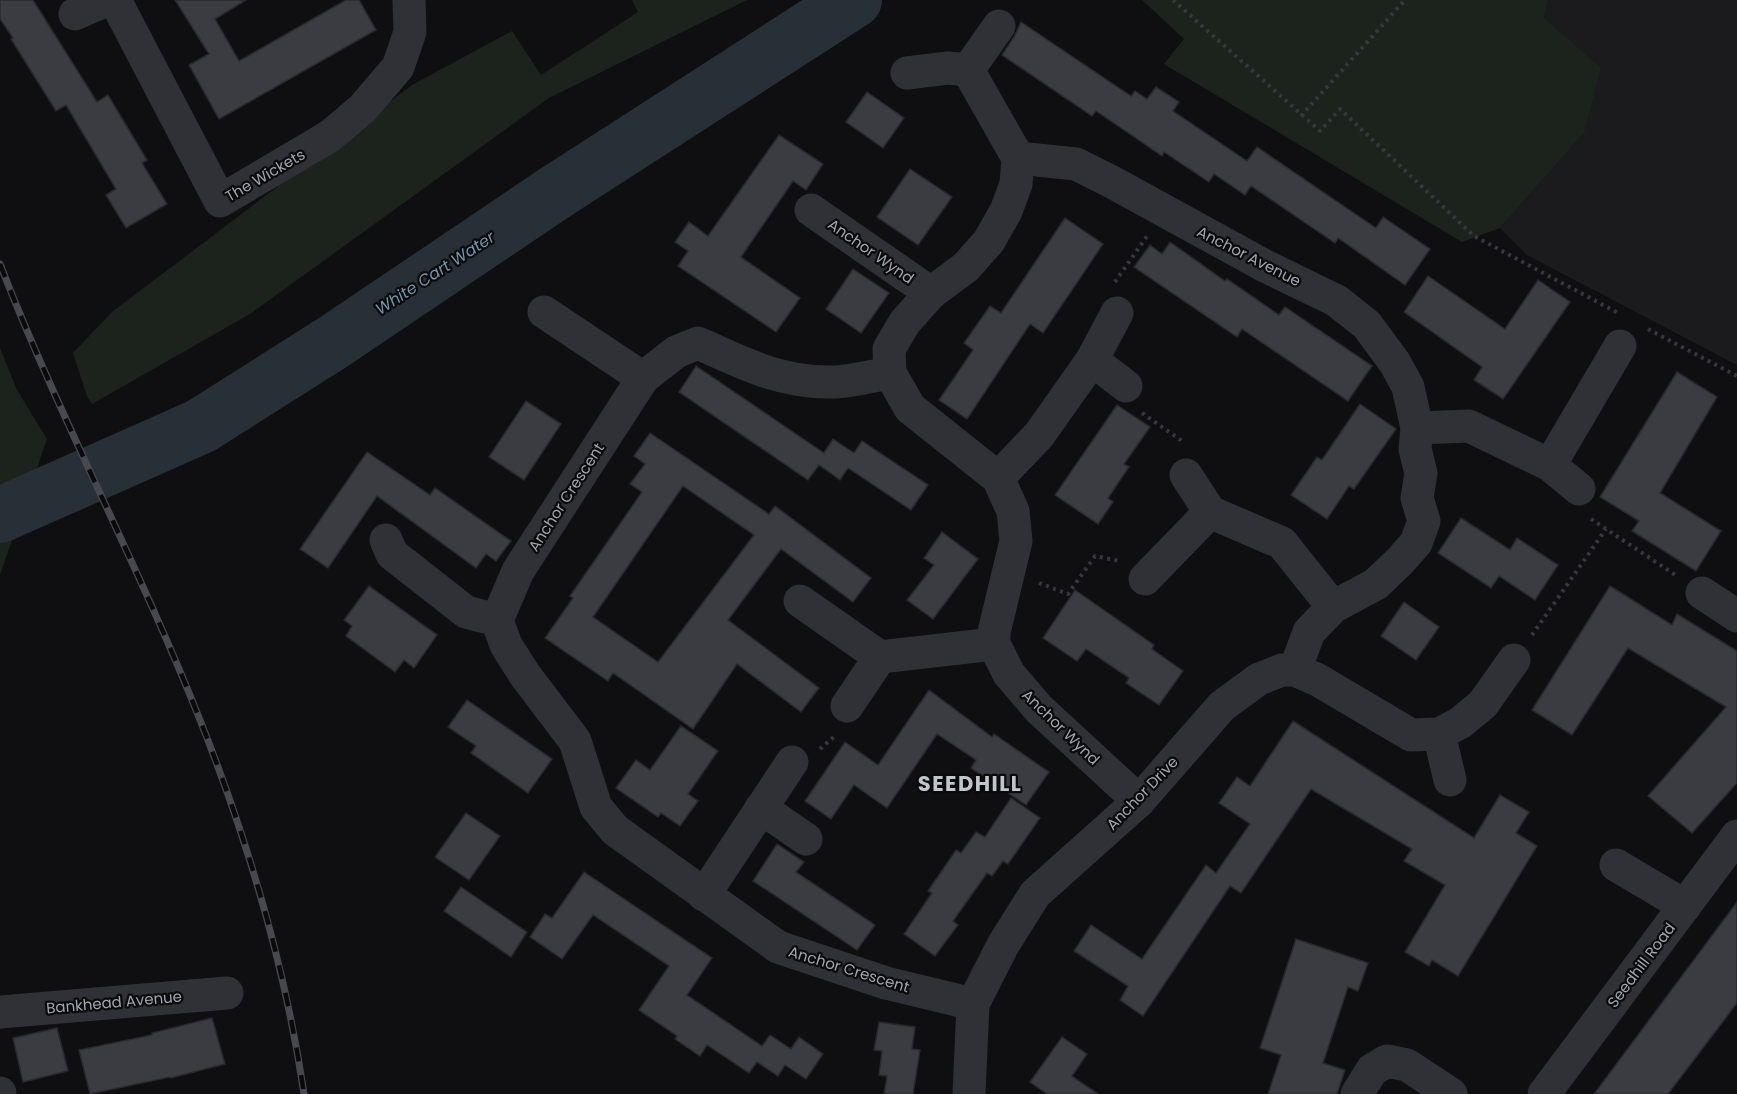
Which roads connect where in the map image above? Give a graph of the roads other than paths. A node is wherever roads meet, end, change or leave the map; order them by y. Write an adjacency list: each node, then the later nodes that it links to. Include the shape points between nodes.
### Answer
1 (107, 0): 4 (street)
2 (116, 0): 3 (street, The Wickets, via 220,201 330,136 363,108 398,67 410,32)
3 (410, 0)
4 (75, 14)
5 (999, 26): 6 (street)
6 (968, 70): 7 (street); 8 (street)
7 (907, 73)
8 (1018, 158): 10 (street, Anchor Wynd, via 1016,184 989,241 966,267); 18 (street, Anchor Avenue, via 1076,164 1337,301 1367,325 1395,363 1408,387)
9 (811, 210): 10 (street, Anchor Wynd)
10 (931, 293): 15 (street, Anchor Wynd, via 904,322 890,349)
11 (544, 312): 16 (street)
12 (1117, 313): 14 (street)
13 (1628, 329): 19 (street)
14 (1092, 360): 17 (street); 21 (street, via 1040,435)
15 (891, 373): 16 (street, Anchor Crescent, via 832,382 786,379 698,343 676,352); 21 (street, via 910,408)
16 (643, 378): 30 (street, Anchor Crescent, via 518,571)
17 (1126, 386)
18 (1418, 428): 19 (street, via 1469,426); 28 (street, Anchor Avenue, via 1416,449 1421,473 1417,498 1424,520 1416,543 1376,584)
19 (1550, 465): 22 (street)
20 (1186, 475): 23 (street)
21 (998, 478): 31 (street, via 1013,511 1016,541)
22 (1579, 489)
23 (1210, 512): 25 (street); 28 (street, via 1282,543)
24 (386, 540): 30 (street, via 392,554 466,612)
25 (1145, 579)
26 (1702, 593): 29 (street)
27 (800, 601): 32 (street)
28 (1333, 607): 34 (street, Anchor Avenue, via 1309,632)
29 (1737, 616)
30 (497, 620): 44 (street, Anchor Crescent, via 506,645 525,675 575,741 596,807 615,830)
31 (994, 644): 32 (street); 39 (street, Anchor Wynd, via 1009,674 1039,709)
32 (880, 657): 35 (street)
33 (1514, 660): 36 (street, via 1482,704)
34 (1295, 670): 36 (street, via 1411,735); 39 (street, Anchor Drive, via 1282,670 1259,679 1222,706)
35 (847, 706)
36 (1439, 734): 38 (street)
37 (792, 762): 40 (street)
38 (1450, 780)
39 (1139, 801): 47 (street, Anchor Drive, via 1035,894)
40 (761, 808): 42 (street); 44 (street)
41 (1737, 836): 45 (street, Seedhill Road)
42 (806, 839)
43 (1616, 865): 45 (street)
44 (704, 895): 47 (street, Anchor Crescent, via 778,947 886,983)
45 (1684, 906): 52 (street, Seedhill Road)
46 (227, 993): 48 (street, Bankhead Avenue)
47 (973, 1004): 49 (street, Anchor Drive)
48 (0, 1012)
49 (969, 1094)
50 (1357, 1094): 51 (street, via 1372,1070 1388,1061 1407,1065)
51 (1451, 1094)
52 (1544, 1094)

